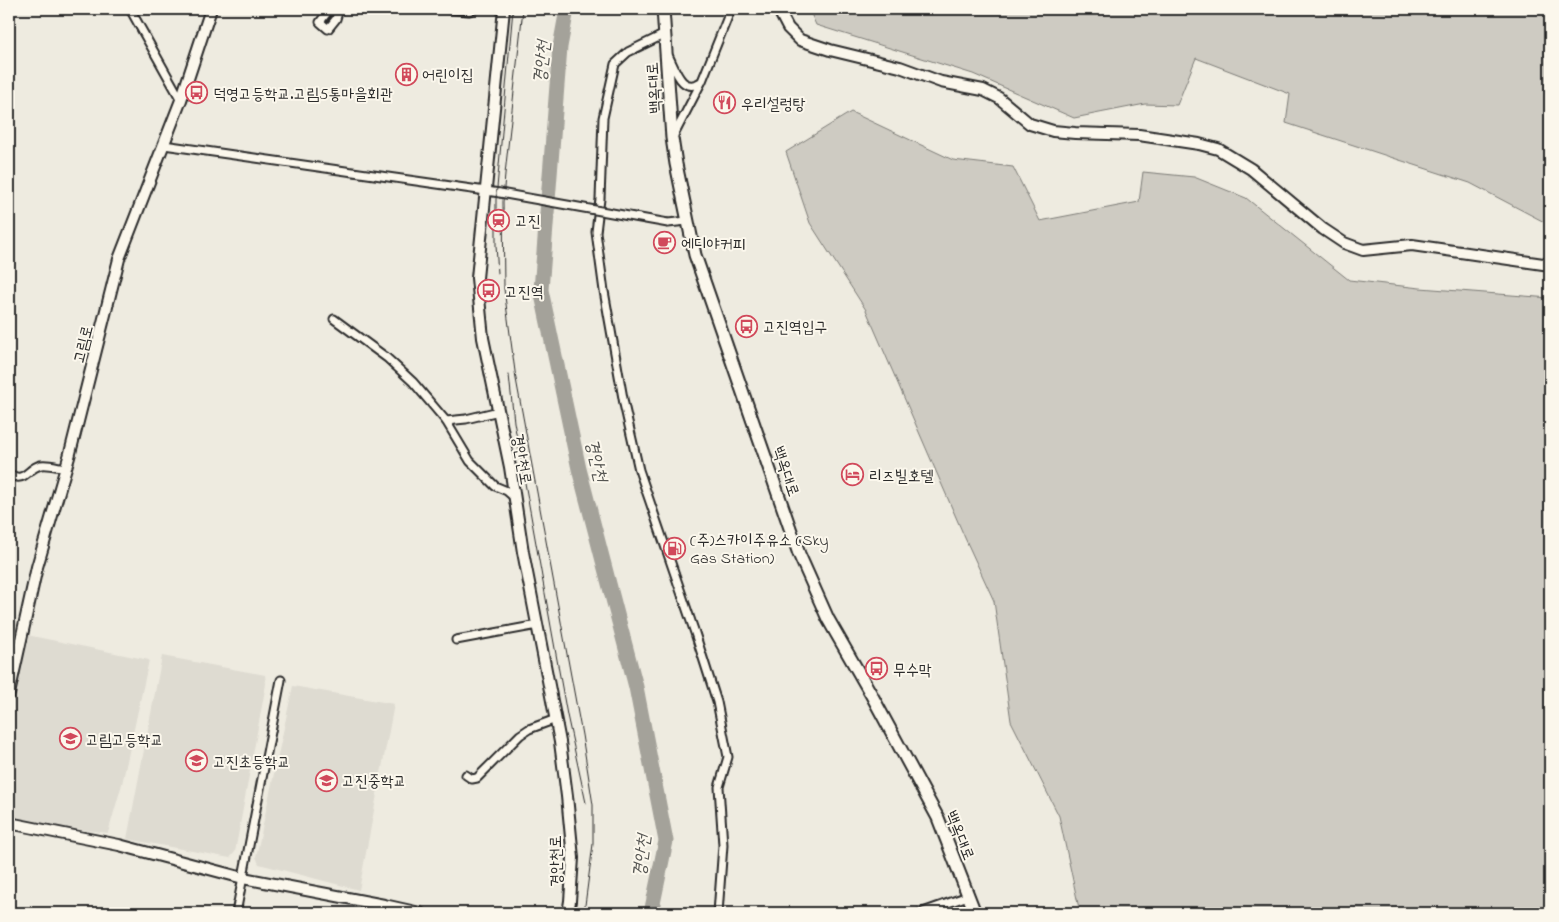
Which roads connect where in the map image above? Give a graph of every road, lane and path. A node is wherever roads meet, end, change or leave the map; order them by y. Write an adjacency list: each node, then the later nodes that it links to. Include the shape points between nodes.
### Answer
1 (130, 9): 14 (street)
2 (211, 9): 14 (street, 고림로)
3 (327, 9): 4 (street, via 320,22 328,29)
4 (339, 9)
5 (448, 9): 6 (street)
6 (475, 9)
7 (504, 9): 17 (street, 경안천로)
8 (664, 9): 11 (main road, 백옥대로)
9 (731, 9): 13 (street)
10 (778, 9): 19 (street, via 788,28 800,40 900,67 941,82 984,90 1030,124 1053,131 1138,135 1218,149 1251,169 1323,229 1344,243 1363,250 1412,245)
11 (665, 34): 12 (main road, 백옥대로); 38 (street, via 628,52 615,64 603,118 596,232 622,394 639,470 717,702 728,757 719,787 723,845)
12 (666, 51): 13 (street, via 683,82 695,86); 15 (main road, 백옥대로)
13 (702, 81): 15 (street)
14 (181, 100): 16 (street, 고림로)
15 (672, 138): 18 (main road, 백옥대로)
16 (164, 145): 17 (street); 23 (street, 고림로, via 119,260)
17 (485, 191): 18 (street, bridge, via 668,223); 21 (street, 경안천로, via 477,278 483,338)
18 (687, 221): 34 (main road, 백옥대로, via 695,255 799,554 828,619 938,818)
19 (1550, 265)
20 (334, 319): 22 (street, via 387,358 413,382)
21 (499, 411): 22 (street, via 466,420); 25 (street, 경안천로)
22 (446, 421): 25 (street, via 470,461 495,486)
23 (66, 468): 24 (street, via 42,465 21,478); 29 (street, 고림로, via 37,567)
24 (9, 474)
25 (515, 499): 26 (street, 경안천로)
26 (538, 625): 27 (street); 30 (street, 경안천로)
27 (456, 640)
28 (280, 680): 33 (street)
29 (9, 694)
30 (556, 719): 31 (street, via 520,735 477,778); 37 (street, 경안천로, via 573,858)
31 (466, 775)
32 (9, 823): 33 (street, via 119,845)
33 (243, 878): 35 (street); 36 (street)
34 (968, 896): 39 (street); 40 (main road, 백옥대로)
35 (236, 913)
36 (420, 913)
37 (568, 913)
38 (718, 913)
39 (920, 913)
40 (975, 913)

